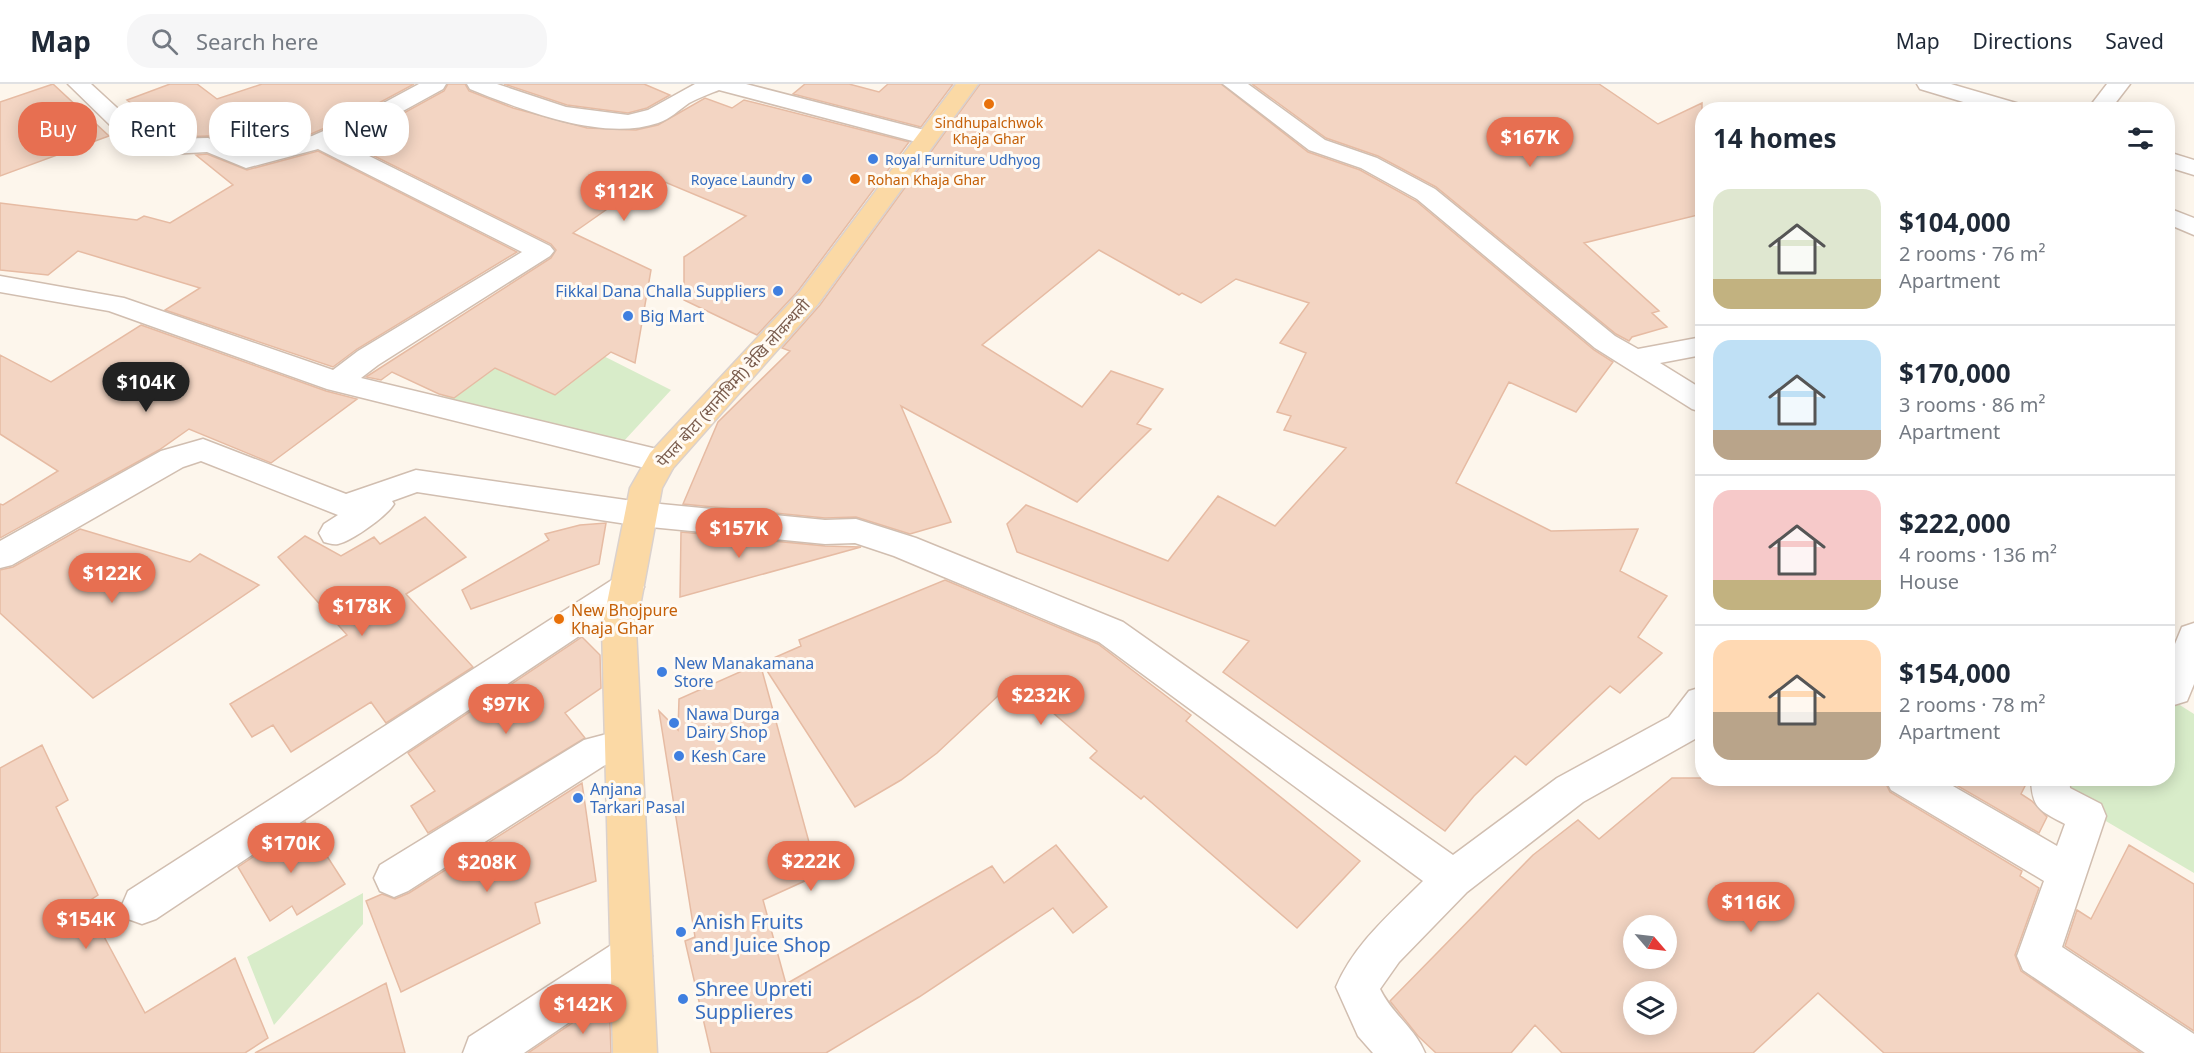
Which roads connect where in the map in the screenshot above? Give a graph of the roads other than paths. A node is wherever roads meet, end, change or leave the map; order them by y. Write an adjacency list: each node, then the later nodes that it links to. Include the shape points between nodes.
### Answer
1 (79, 84): 12 (street, via 149,143 165,147 205,144 246,161)
2 (435, 84): 12 (street)
3 (478, 84): 4 (street, via 505,96 597,121 622,123 648,119 688,95)
4 (718, 84): 11 (street)
5 (967, 84): 11 (main road, पेपल बोटा (सानोथिमी) देखि लोकन्थली)
6 (1234, 84): 19 (street, via 1317,145 1369,163 1426,194)
7 (1928, 84): 9 (street)
8 (2119, 84): 10 (street)
9 (1972, 102)
10 (2104, 102)
11 (924, 137): 22 (main road, पेपल बोटा (सानोथिमी) देखि लोकन्थली, via 808,299)
12 (320, 141): 20 (street, via 541,251 368,358)
13 (2175, 161): 14 (street)
14 (2194, 168)
15 (2175, 218): 16 (street)
16 (2194, 227)
17 (0, 285): 20 (street, via 114,304)
18 (1695, 347): 19 (street)
19 (1631, 360): 21 (street)
20 (337, 382): 22 (street)
21 (1695, 398)
22 (661, 461): 24 (main road, पेपल बोटा (सानोथिमी) देखि लोकन्थली, via 646,488)
23 (406, 484): 24 (street, via 416,481); 25 (street); 26 (street, via 345,506 202,450 172,459)
24 (640, 514): 27 (main road, पेपल बोटा (सानोथिमी) देखि लोकन्थली); 36 (street, via 825,532 856,531 905,547 1111,632)
25 (335, 533)
26 (0, 556)
27 (627, 587): 31 (main road, पेपल बोटा (सानोथिमी) देखि लोकन्थली, via 619,628); 37 (street)
28 (2194, 637): 29 (street)
29 (2178, 692)
30 (1695, 711): 36 (street, via 1682,728 1570,790)
31 (622, 746): 35 (street, via 597,752); 38 (main road, पेपल बोटा (सानोथिमी) देखि लोकन्थली)
32 (1918, 786): 34 (street)
33 (2050, 786): 34 (street, via 2051,797 2087,816)
34 (2067, 873): 42 (street, via 2038,956)
35 (394, 878)
36 (1453, 879): 41 (street, via 1384,948 1357,987 1373,1022)
37 (142, 905)
38 (631, 956): 39 (street); 40 (main road, पेपल बोटा (सानोथिमी) देखि लोकन्थली)
39 (485, 1053)
40 (635, 1053)
41 (1404, 1053)
42 (2184, 1053)

